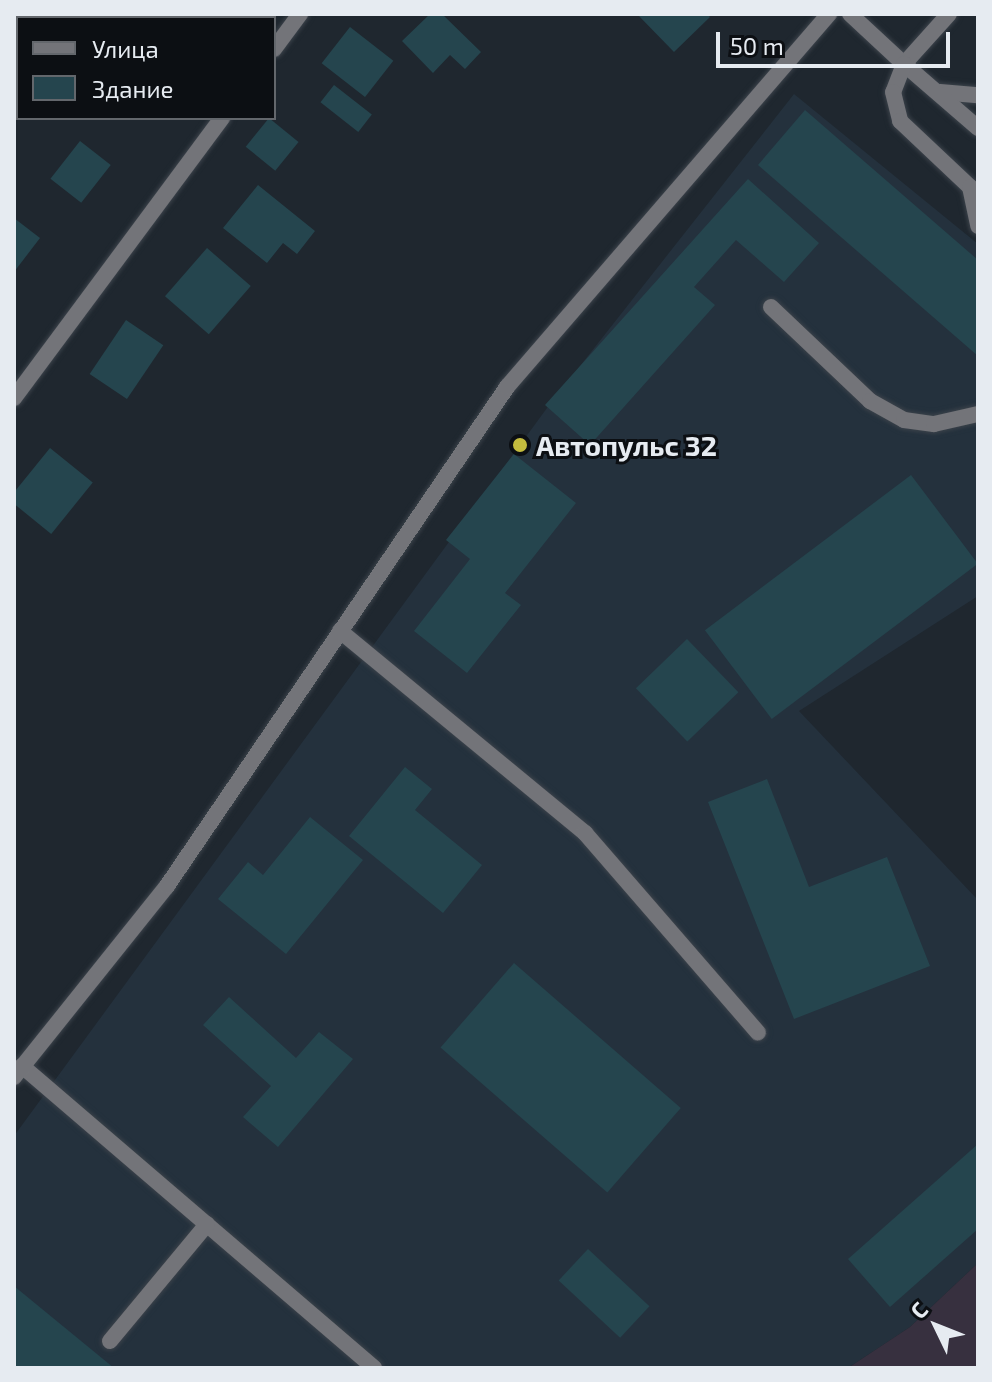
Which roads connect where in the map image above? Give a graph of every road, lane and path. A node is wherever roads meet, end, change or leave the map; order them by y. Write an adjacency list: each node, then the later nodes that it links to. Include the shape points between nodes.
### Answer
1 (300, 14): 5 (street)
2 (829, 14): 15 (street, via 507,387)
3 (850, 14): 6 (street)
4 (949, 14): 6 (street)
5 (276, 46)
6 (904, 64): 7 (street); 11 (street, via 893,92 900,121 970,187)
7 (934, 90): 8 (street); 10 (street)
8 (978, 95)
9 (221, 120): 13 (street)
10 (978, 128)
11 (978, 226)
12 (771, 307): 14 (street, via 870,401 904,420 934,424)
13 (14, 398)
14 (978, 414)
15 (340, 631): 16 (street, via 585,833); 17 (street, via 167,886)
16 (758, 1033)
17 (18, 1072): 18 (street)
18 (207, 1224): 19 (street); 20 (street)
19 (110, 1341)
20 (374, 1368)

